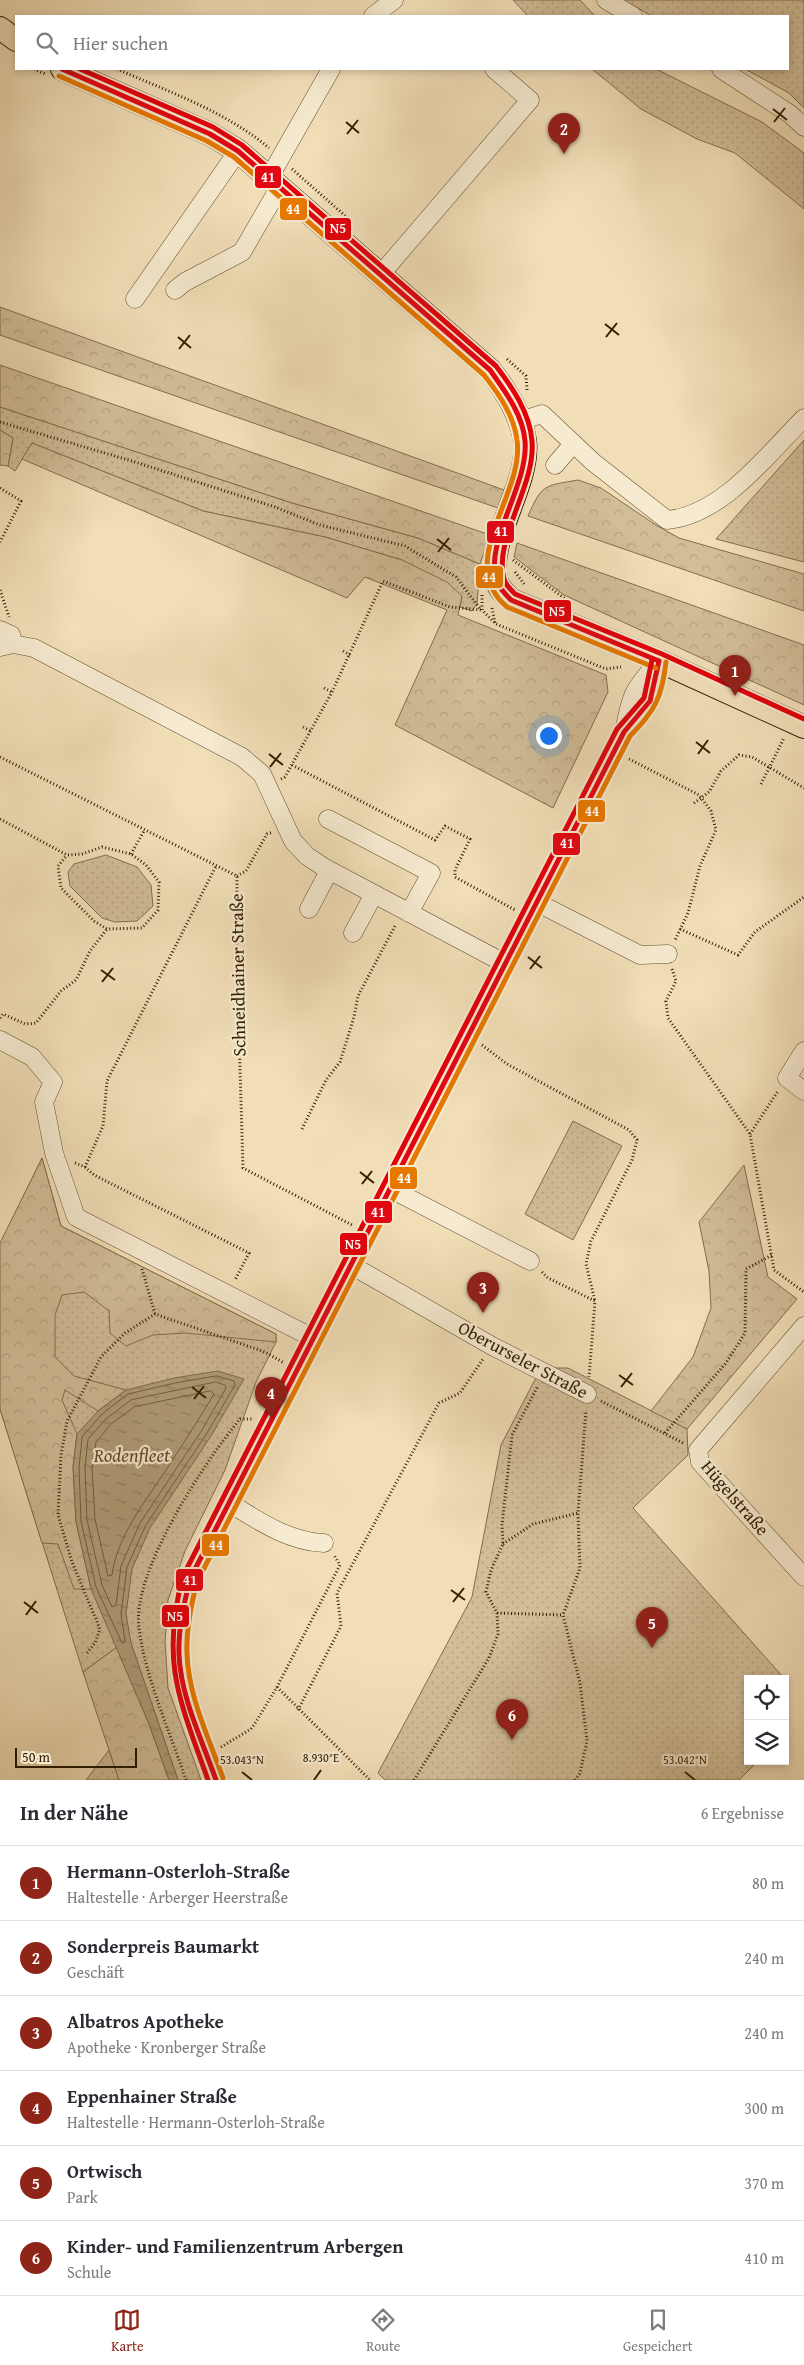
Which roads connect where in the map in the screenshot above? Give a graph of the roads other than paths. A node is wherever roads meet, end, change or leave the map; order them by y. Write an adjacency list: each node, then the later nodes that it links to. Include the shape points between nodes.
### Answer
1 (394, 0): 3 (street)
2 (606, 0): 4 (street)
3 (374, 15)
4 (631, 15)
5 (0, 28): 6 (main road)
6 (15, 39)
7 (64, 70): 12 (main road, via 210,134)
8 (330, 70): 13 (street)
9 (495, 70): 14 (street, via 530,100)
10 (723, 70): 11 (street, via 790,114)
11 (804, 127)
12 (238, 151): 13 (main road); 16 (street)
13 (274, 183): 14 (main road); 15 (street, via 242,252 184,282)
14 (381, 274): 18 (main road, via 490,370 506,391)
15 (175, 290)
16 (135, 299)
17 (804, 418): 19 (street, via 727,495 684,519 667,520)
18 (520, 421): 19 (street, via 542,414); 22 (main road, via 525,443 523,463 498,548 496,579 501,589 511,600)
19 (573, 444): 20 (street)
20 (555, 465)
21 (6, 639): 25 (street, via 34,648 226,748 253,766 262,774 293,841 307,856)
22 (659, 661): 23 (main road); 28 (street, via 655,694 648,708 624,732)
23 (804, 727)
24 (328, 819): 29 (street, via 431,873)
25 (329, 871): 26 (street); 27 (street)
26 (374, 894): 29 (street); 30 (street)
27 (309, 909)
28 (534, 910): 31 (street, via 640,955); 32 (street)
29 (406, 912): 32 (street)
30 (353, 933)
31 (668, 954)
32 (506, 964): 36 (street)
33 (0, 1040): 40 (street, via 32,1057 53,1082 44,1102 54,1153 76,1217)
34 (804, 1051): 35 (street, via 787,1078)
35 (804, 1091)
36 (391, 1189): 37 (street); 38 (street)
37 (530, 1262)
38 (351, 1265): 40 (street); 41 (street, Oberurseler Straße, via 492,1346)
39 (804, 1326): 44 (street, Hügelstraße, via 698,1450 700,1462)
40 (313, 1338): 42 (street)
41 (587, 1394)
42 (228, 1502): 43 (street, via 270,1527 309,1543); 45 (street, via 190,1579 179,1640 180,1663 188,1696)
43 (324, 1543)
44 (804, 1578)
45 (216, 1780)

